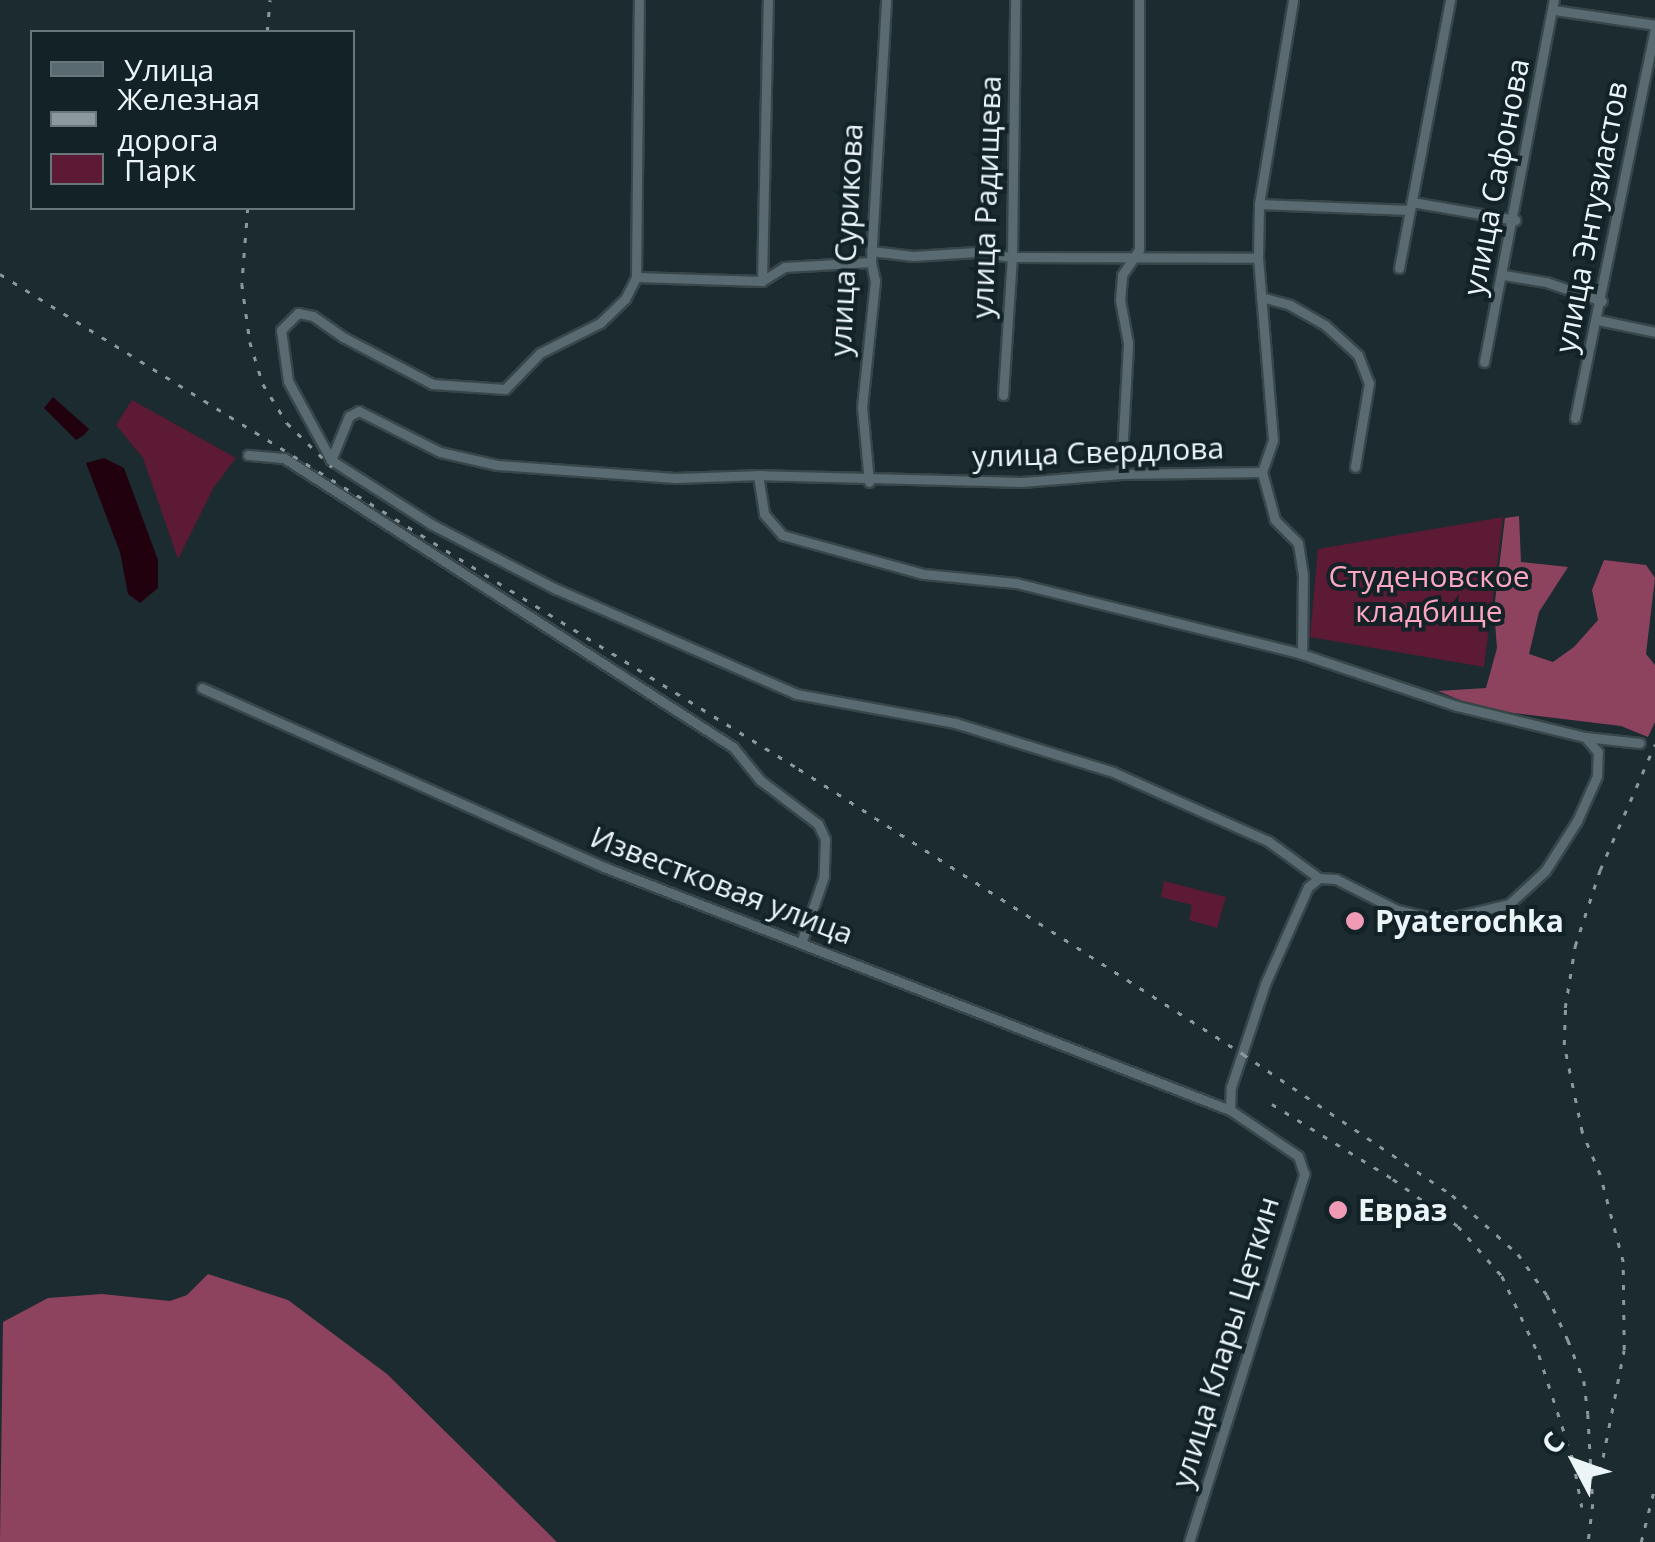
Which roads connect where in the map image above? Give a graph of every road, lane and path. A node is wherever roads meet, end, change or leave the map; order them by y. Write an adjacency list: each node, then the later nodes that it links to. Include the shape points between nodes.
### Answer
1 (639, 0): 19 (street)
2 (768, 0): 20 (street)
3 (886, 0): 13 (street, улица Сурикова)
4 (1014, 0): 14 (street, улица Радищева)
5 (1139, 0): 16 (street, via 1139,250)
6 (1293, 0): 10 (street, улица Свердлова)
7 (1450, 0): 11 (street)
8 (1554, 5): 9 (street); 12 (street, улица Сафонова)
9 (1655, 26): 22 (street, улица Энтузиастов)
10 (1258, 204): 11 (street); 15 (street, улица Свердлова)
11 (1411, 206): 12 (street); 17 (street)
12 (1514, 220): 18 (street, улица Сафонова)
13 (871, 257): 14 (street); 20 (street, via 784,267); 34 (street, улица Сурикова, via 875,281 862,406)
14 (1012, 257): 16 (street); 26 (street, улица Радищева)
15 (1258, 258): 16 (street); 21 (street, улица Свердлова)
16 (1133, 259): 32 (street, via 1122,275 1120,300 1128,343)
17 (1399, 268)
18 (1504, 275): 22 (street); 25 (street, улица Сафонова)
19 (636, 277): 20 (street); 29 (street, via 612,314 540,352 505,389 432,384 298,313 281,330 288,381)
20 (762, 281)
21 (1261, 297): 30 (street, via 1325,325 1358,356 1369,382); 31 (street, улица Свердлова, via 1273,440)
22 (1602, 301): 23 (street, улица Энтузиастов)
23 (1598, 320): 24 (street); 27 (street, улица Энтузиастов)
24 (1655, 332)
25 (1484, 362)
26 (1004, 395)
27 (1575, 418)
28 (248, 455): 40 (street, via 284,458 733,747 760,780 818,824 825,839 824,876)
29 (332, 460): 33 (street, улица Свердлова, via 348,416 358,410 440,452 497,466 675,478); 39 (street, via 430,524 556,589 796,694 954,723 1113,772 1268,840)
30 (1355, 467)
31 (1262, 472): 32 (street, улица Свердлова); 35 (street, via 1275,520 1298,543)
32 (1121, 474): 34 (street, улица Свердлова)
33 (758, 475): 34 (street, улица Свердлова); 35 (street, via 764,514 782,535 924,574 1016,583)
34 (870, 482)
35 (1302, 654): 37 (street, via 1457,706)
36 (202, 688): 40 (street, Известковая улица, via 604,867)
37 (1585, 737): 38 (street); 39 (street, via 1598,752 1597,776 1577,820 1545,871 1508,904 1432,918)
38 (1640, 744)
39 (1319, 878): 41 (street, via 1292,916 1231,1087)
40 (801, 943): 41 (street, Известковая улица)
41 (1230, 1110): 42 (street, Известковая улица)
42 (1298, 1156): 43 (street, улица Клары Цеткин, via 1304,1174)
43 (1188, 1542)

